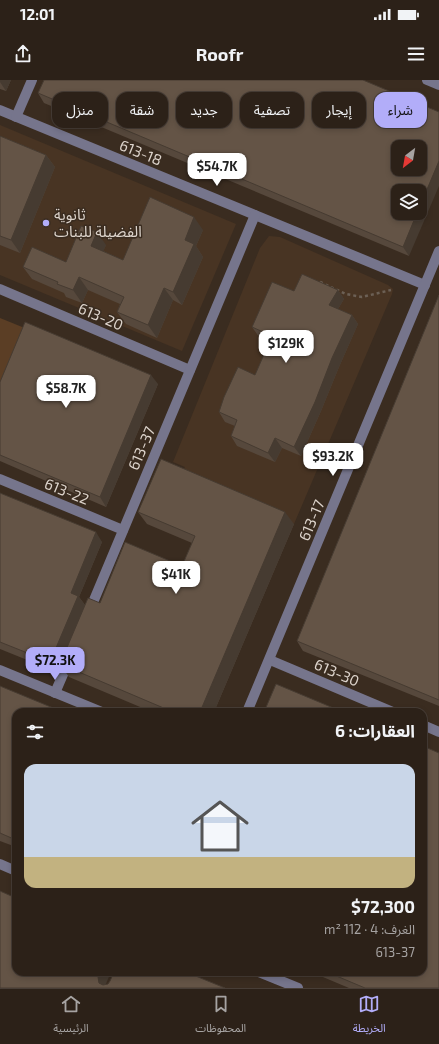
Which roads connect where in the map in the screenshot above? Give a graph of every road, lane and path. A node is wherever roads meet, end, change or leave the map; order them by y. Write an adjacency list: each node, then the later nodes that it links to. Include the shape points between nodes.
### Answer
1 (32, 80): 5 (street)
2 (427, 80): 3 (street)
3 (439, 85)
4 (0, 110): 5 (street, 613-18)
5 (16, 117): 6 (street, 613-18)
6 (255, 215): 8 (street, 613-18); 12 (street, 613-37)
7 (439, 251): 10 (street, 613-17)
8 (400, 275): 9 (path, via 393,290 362,297 346,294); 10 (street, 613-18)
9 (313, 281)
10 (425, 285): 17 (street, 613-17)
11 (0, 289): 12 (street, 613-20)
12 (190, 370): 14 (street, 613-37)
13 (0, 479): 14 (street, 613-22)
14 (123, 530): 15 (street, 613-37)
15 (85, 622)
16 (73, 650): 19 (street)
17 (270, 660): 21 (street, 613-17); 22 (street, 613-30)
18 (0, 670): 19 (street)
19 (55, 692): 20 (street)
20 (93, 708)
21 (249, 708)
22 (384, 708)
23 (427, 727): 24 (street)
24 (439, 732)
25 (0, 864): 26 (street)
26 (12, 869)
27 (270, 976): 28 (street)
28 (298, 988)

